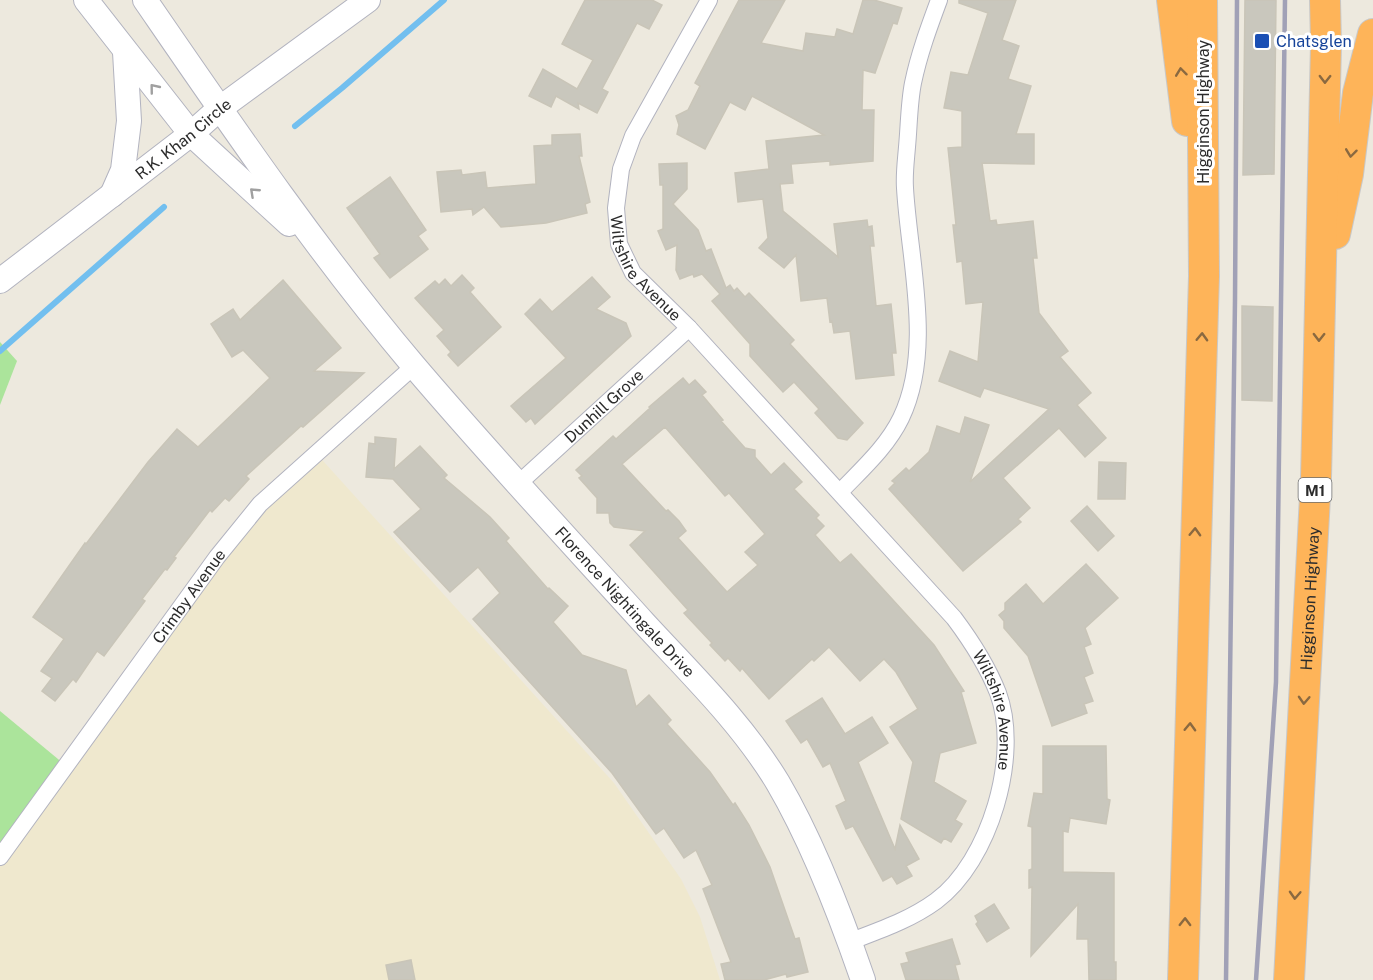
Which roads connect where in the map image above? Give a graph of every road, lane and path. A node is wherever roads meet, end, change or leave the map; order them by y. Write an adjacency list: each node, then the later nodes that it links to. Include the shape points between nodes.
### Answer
1 (86, 0): 10 (street, Florence Nightingale Drive)
2 (145, 0): 11 (street, Florence Nightingale Drive)
3 (368, 0): 11 (street, R.K. Khan Circle)
4 (709, 0): 18 (street, Wiltshire Avenue, via 633,136 621,170 616,208 619,244 633,273)
5 (939, 0): 21 (street, via 913,85 905,186 916,289 912,385 901,419)
6 (1172, 0): 15 (highway, one-way to 6)
7 (1202, 0): 15 (highway, Higginson Highway)
8 (1325, 0): 17 (highway, Higginson Highway / M1, one-way to 17)
9 (1373, 34): 17 (highway, one-way to 17, via 1358,93 1348,174)
10 (125, 52): 12 (street, Florence Nightingale Drive, one-way to 10); 13 (street, via 129,121 123,170)
11 (219, 109): 12 (street, R.K. Khan Circle); 14 (street, Florence Nightingale Drive)
12 (191, 134): 13 (street, R.K. Khan Circle); 14 (street, Florence Nightingale Drive, one-way to 12)
13 (112, 195): 16 (street, R.K. Khan Circle)
14 (328, 260): 19 (street, Florence Nightingale Drive)
15 (1204, 276): 25 (highway, Higginson Highway, one-way to 15)
16 (0, 281)
17 (1320, 301): 26 (highway, Higginson Highway / M1, one-way to 26, via 1316,478)
18 (689, 328): 20 (street, Dunhill Grove); 21 (street, Wiltshire Avenue)
19 (414, 366): 20 (street, Florence Nightingale Drive); 22 (street, Crimby Avenue, via 260,504 217,557)
20 (518, 484): 23 (street, Florence Nightingale Drive, via 747,739 777,782 805,835)
21 (840, 492): 23 (street, Wiltshire Avenue, via 954,618 979,653 999,695 1006,734 995,810 966,870 937,900 898,924)
22 (0, 857)
23 (849, 942): 24 (street, Florence Nightingale Drive)
24 (863, 980)
25 (1183, 980)
26 (1289, 980)

